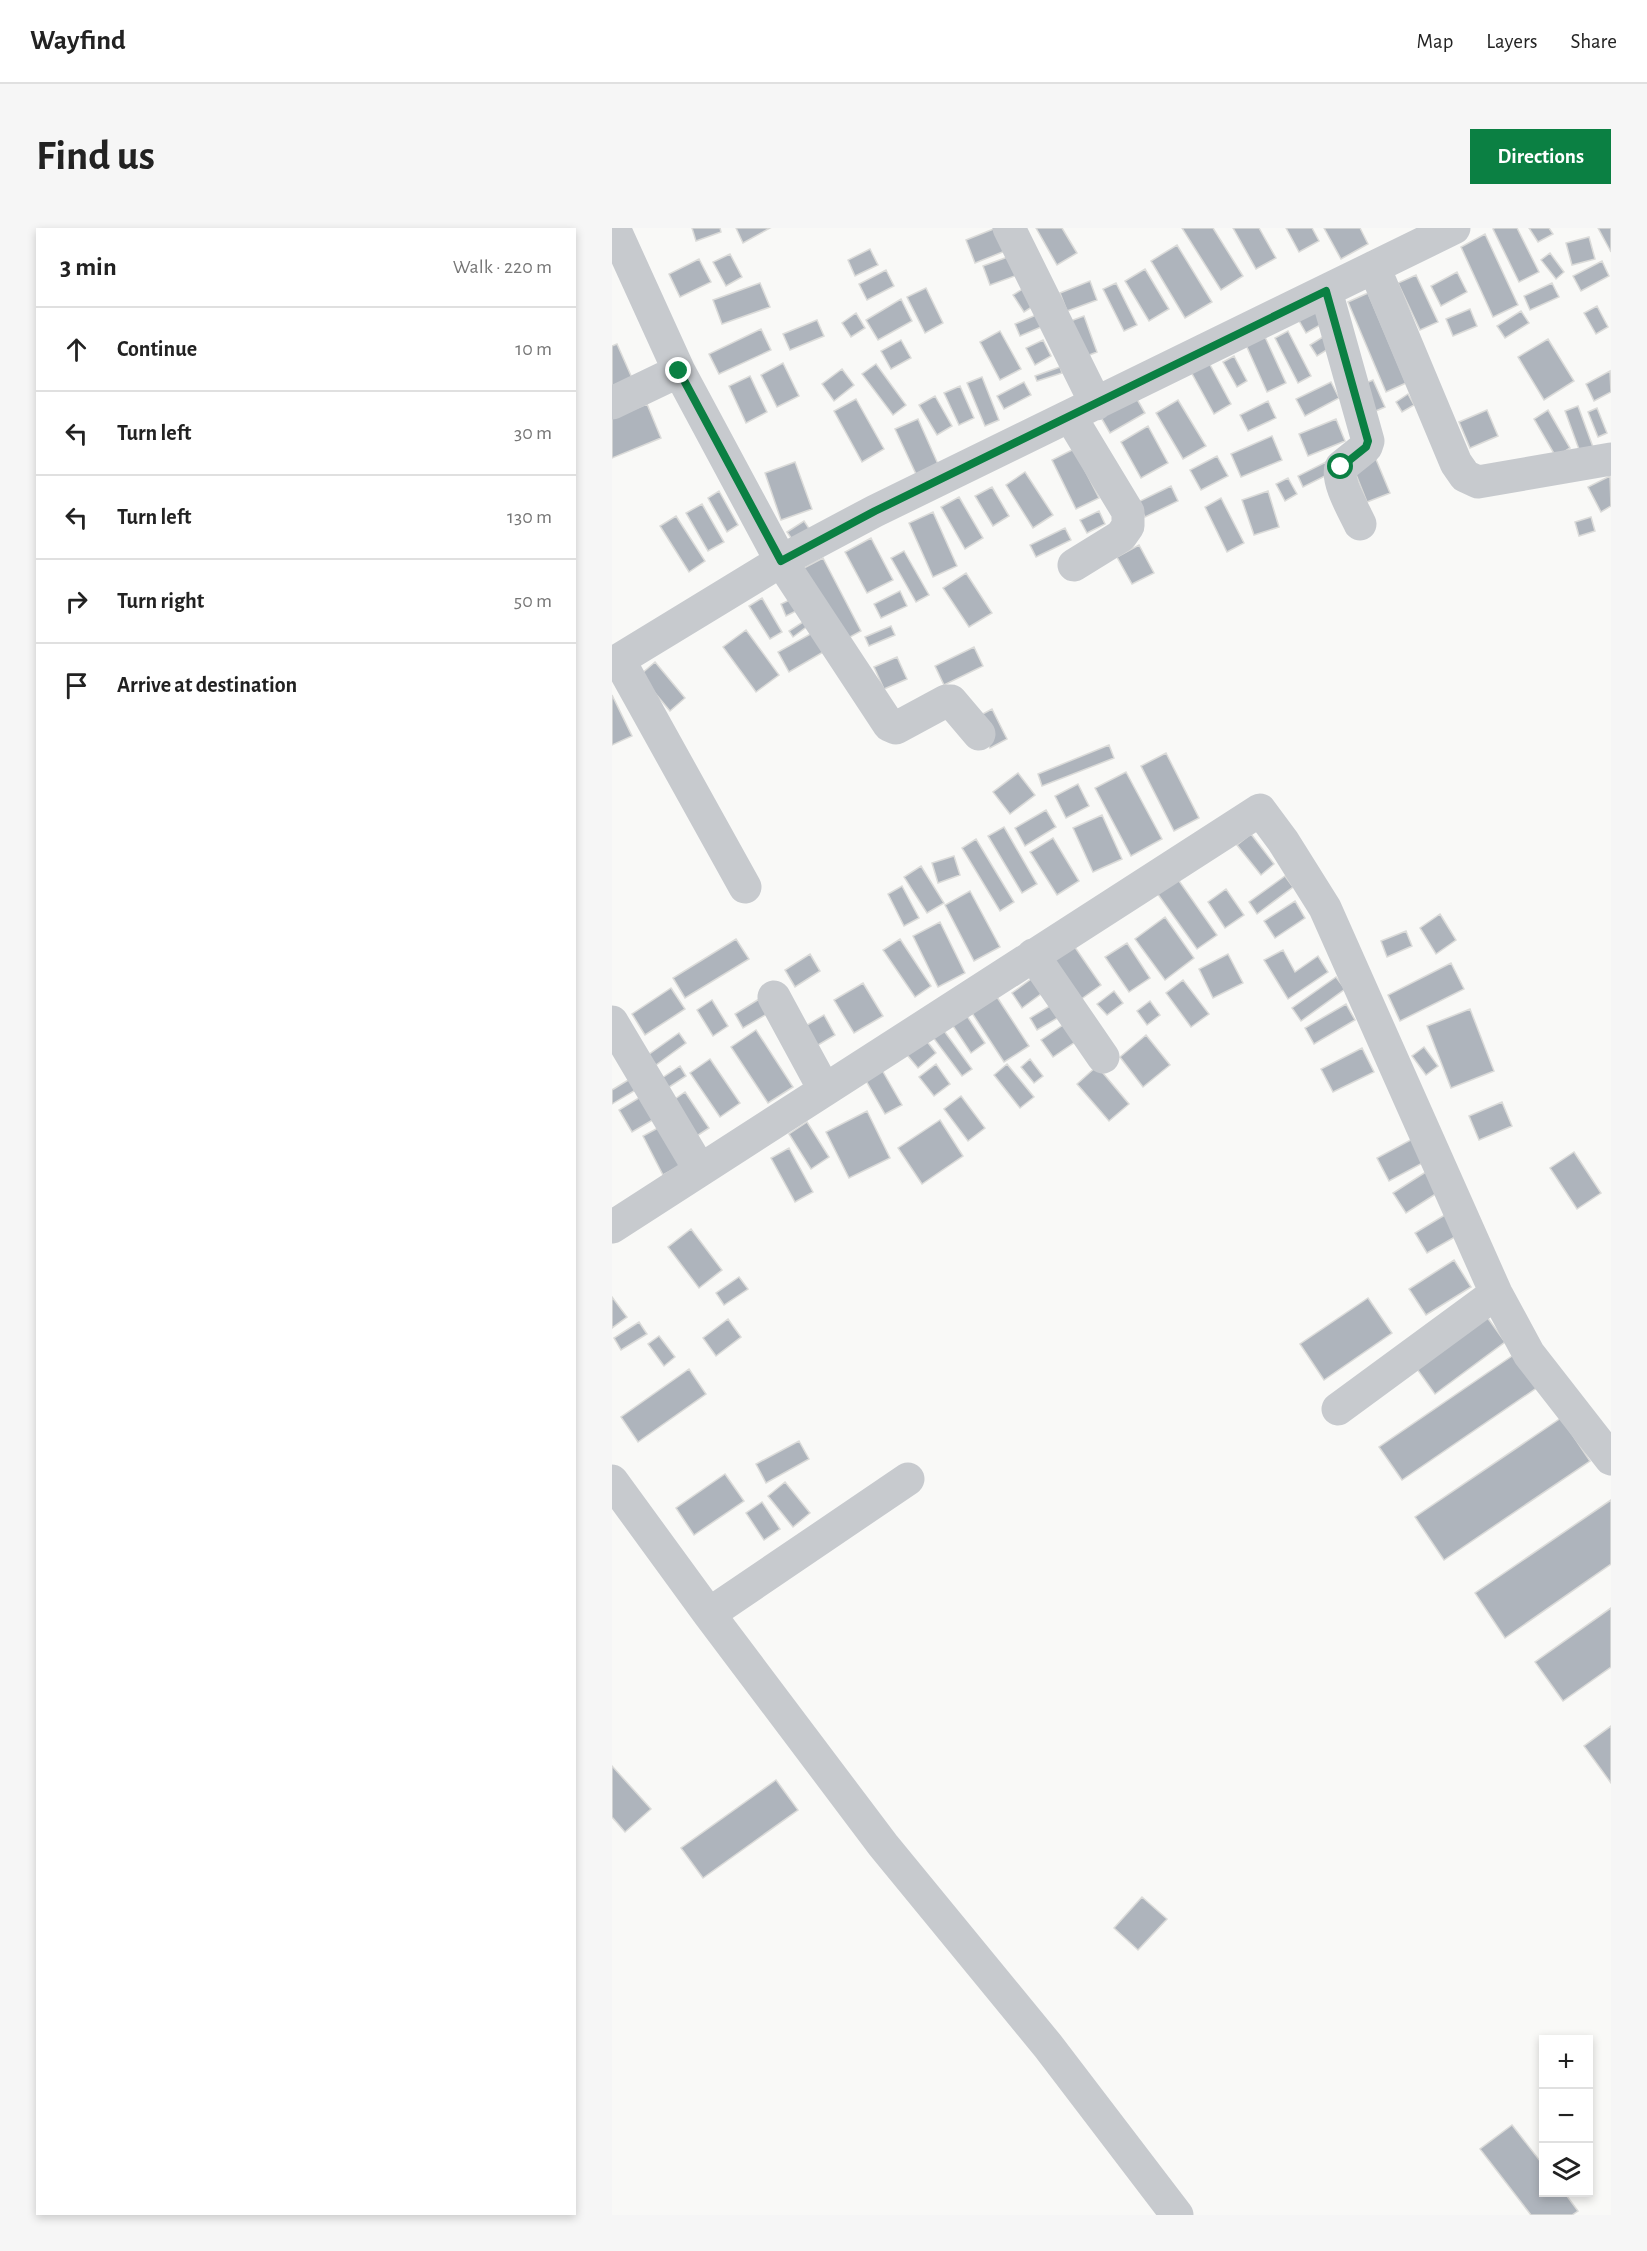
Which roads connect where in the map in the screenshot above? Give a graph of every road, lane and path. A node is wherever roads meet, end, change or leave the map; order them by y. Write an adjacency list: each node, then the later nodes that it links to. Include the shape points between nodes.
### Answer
1 (1009, 228): 8 (street)
2 (1454, 228): 4 (street)
3 (616, 239): 6 (street)
4 (1374, 267): 5 (street); 9 (street, via 1456,463 1466,476 1478,482)
5 (1326, 291): 8 (street); 10 (street, via 1368,441 1340,471)
6 (679, 371): 7 (street); 11 (street)
7 (612, 403)
8 (1083, 410): 11 (street); 12 (street, via 1128,512 1128,526 1120,536)
9 (1611, 459)
10 (1360, 524)
11 (781, 561): 13 (street); 14 (street, via 889,725 897,728 951,701)
12 (1074, 565)
13 (615, 662): 15 (street)
14 (979, 734)
15 (745, 887)
16 (1033, 955): 19 (street); 20 (street); 23 (street, via 1260,810 1325,908)
17 (774, 997): 20 (street)
18 (612, 1022): 21 (street)
19 (1103, 1057)
20 (824, 1089): 21 (street)
21 (700, 1170): 22 (street)
22 (612, 1227)
23 (1496, 1293): 24 (street); 25 (street, via 1528,1354)
24 (1338, 1409)
25 (1611, 1459)
26 (908, 1479): 28 (street)
27 (612, 1481): 28 (street)
28 (709, 1614): 29 (street, via 883,1845 1048,2046)
29 (1177, 2215)

